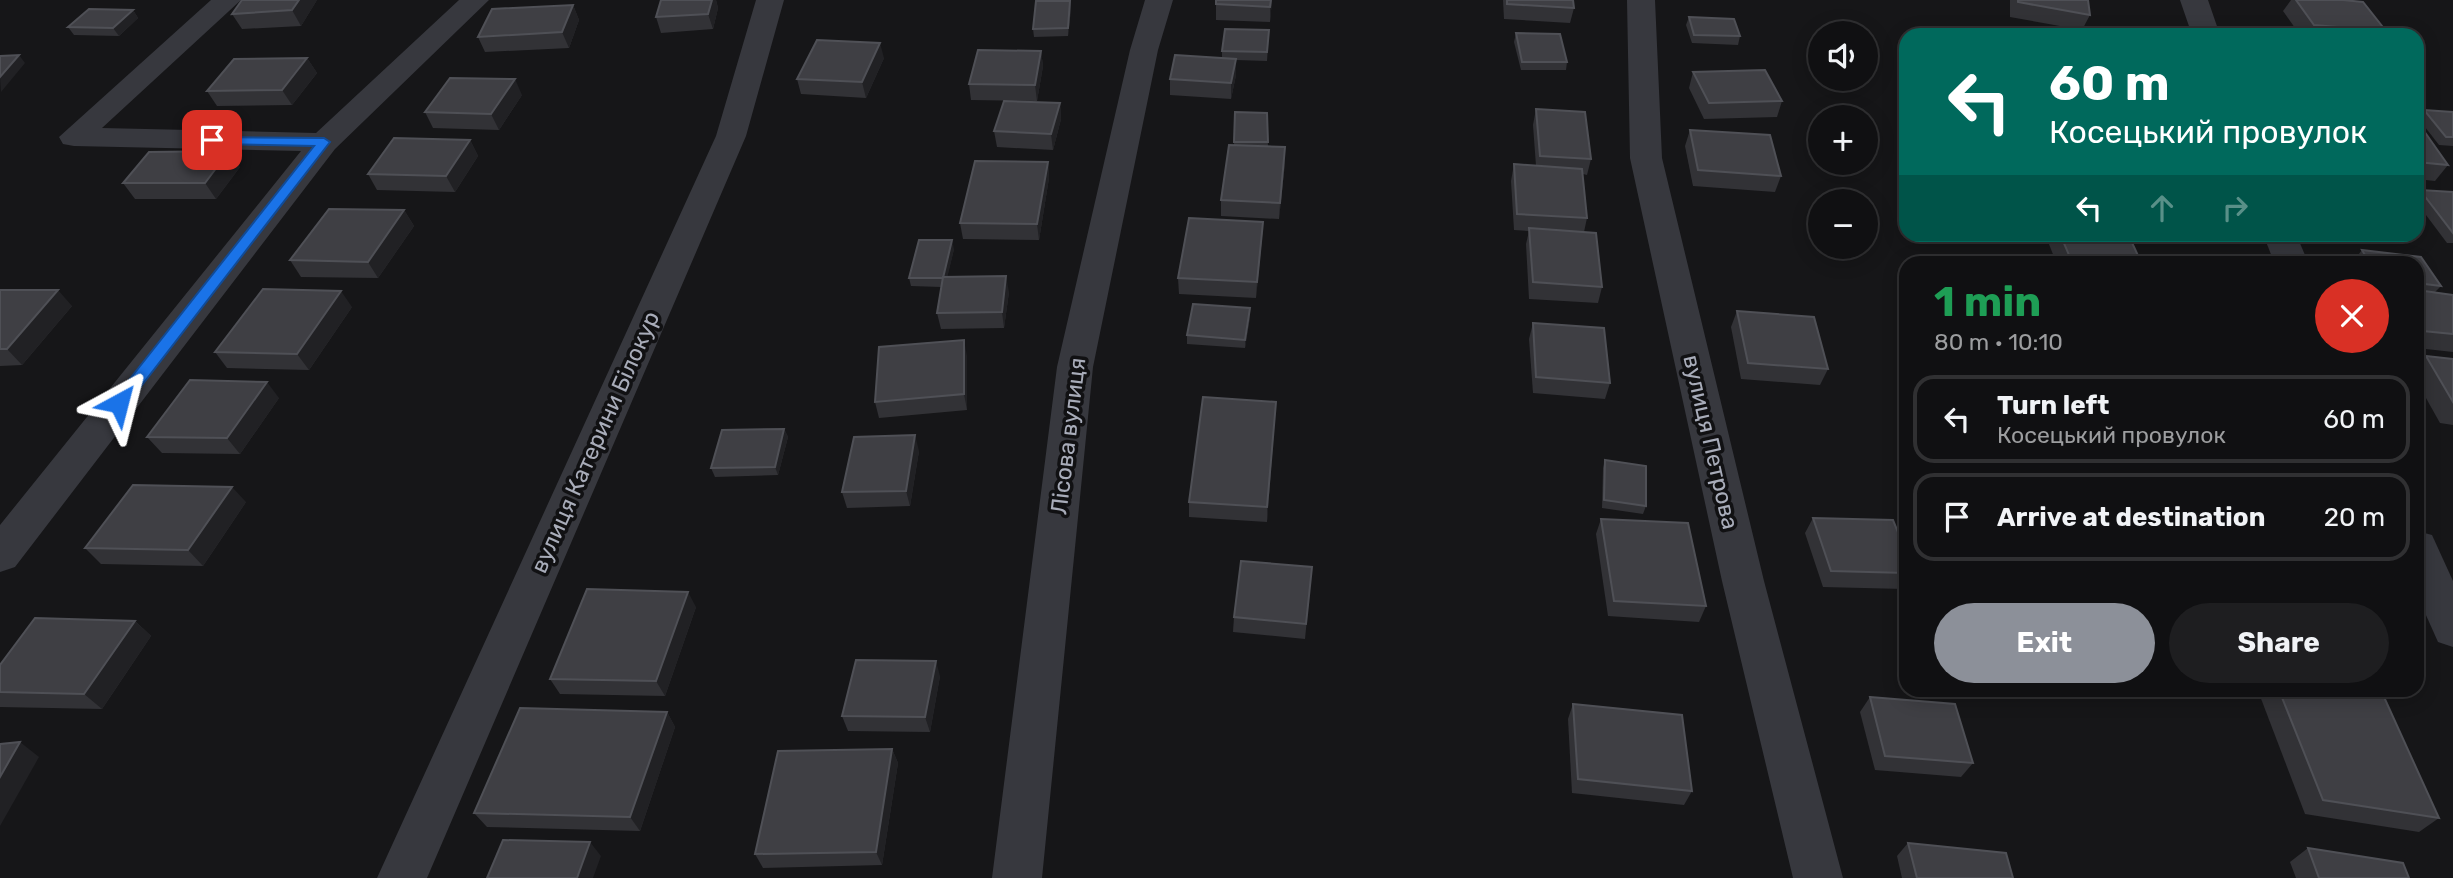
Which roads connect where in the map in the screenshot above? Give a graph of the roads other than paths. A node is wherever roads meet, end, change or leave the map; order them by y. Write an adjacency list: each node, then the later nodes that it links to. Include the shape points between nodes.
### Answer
1 (227, 0): 8 (street, via 74,137)
2 (475, 0): 8 (street)
3 (770, 0): 12 (street, вулиця Катерини Білокур, via 731,136)
4 (1159, 0): 13 (street, Лісова вулиця, via 1075,367)
5 (1641, 0): 14 (street, вулиця Петрова, via 1646,158 1743,581)
6 (2194, 0): 7 (street)
7 (2204, 28)
8 (324, 142): 9 (street)
9 (0, 555)
10 (2424, 563): 11 (street)
11 (2453, 629)
12 (402, 878)
13 (1017, 878)
14 (1818, 878)

